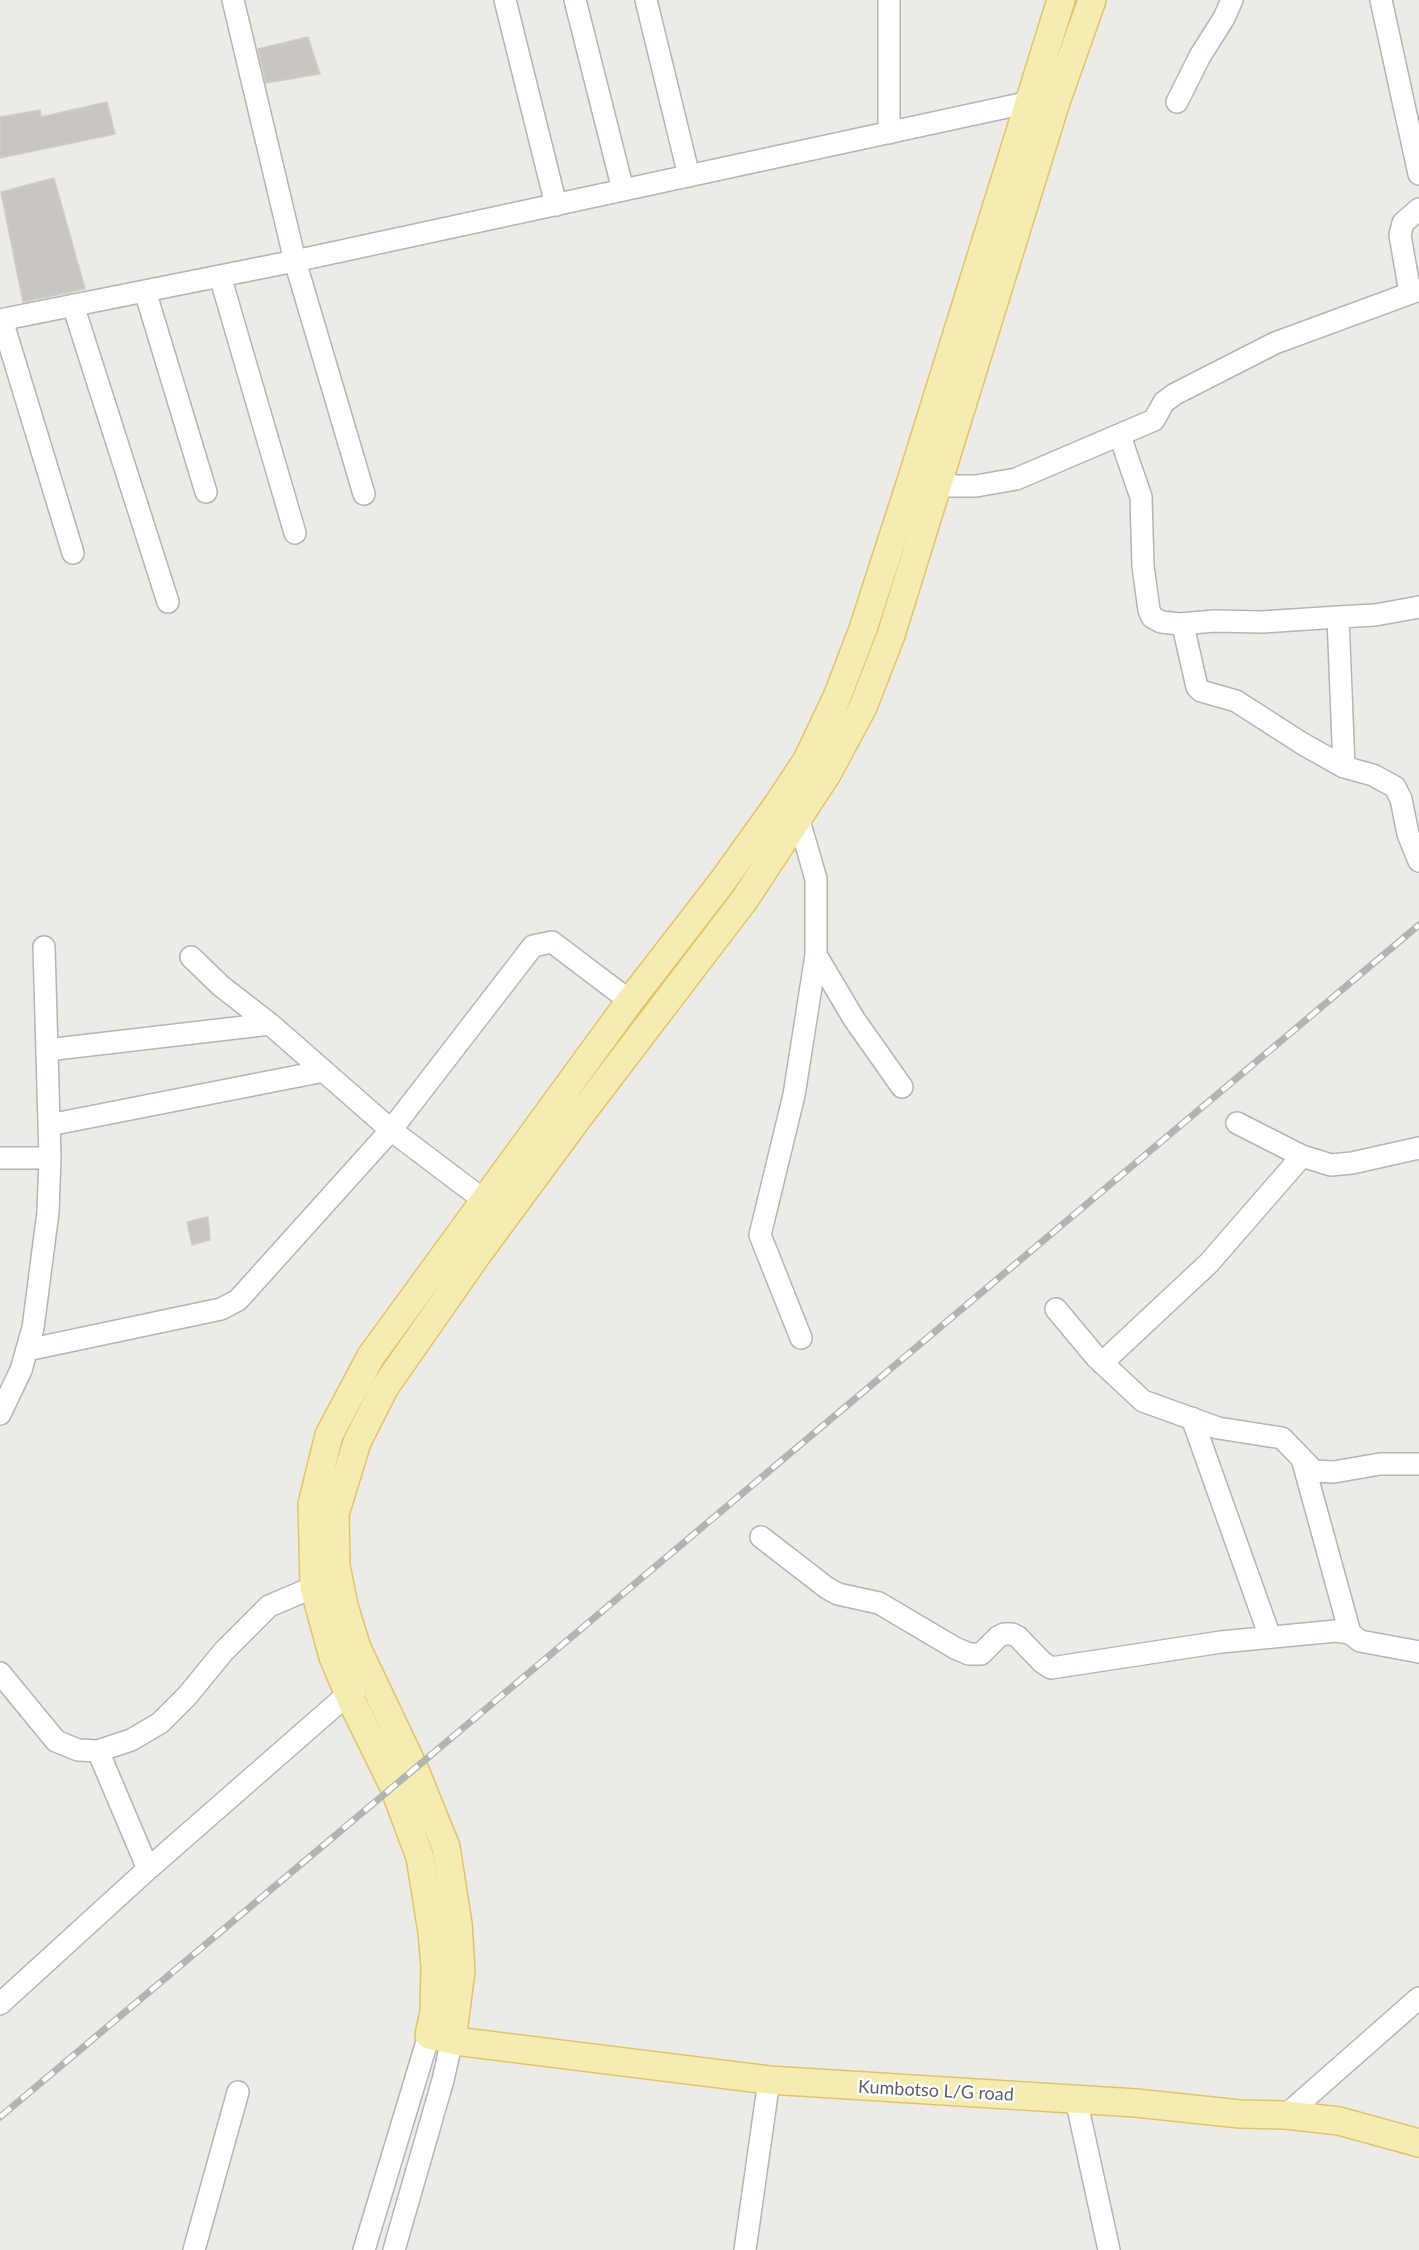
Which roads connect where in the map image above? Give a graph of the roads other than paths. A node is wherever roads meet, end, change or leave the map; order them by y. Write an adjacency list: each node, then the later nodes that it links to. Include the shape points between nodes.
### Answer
1 (233, 0): 18 (street)
2 (505, 0): 16 (street)
3 (575, 0): 15 (street)
4 (646, 0): 14 (street)
5 (889, 0): 12 (street)
6 (1061, 0): 10 (main road)
7 (1092, 0): 25 (main road, via 1055,105)
8 (1232, 0): 11 (street)
9 (1380, 0): 13 (street)
10 (1030, 102): 12 (street); 40 (main road, via 863,629 837,697 807,760 778,804)
11 (1178, 102)
12 (889, 133): 14 (street)
13 (1419, 174)
14 (689, 176): 15 (street)
15 (623, 190): 16 (street)
16 (556, 205): 18 (street)
17 (1419, 209): 21 (street, via 1402,223 1400,236)
18 (295, 261): 19 (street); 27 (street)
19 (220, 276): 20 (street); 28 (street)
20 (145, 291): 22 (street); 26 (street)
21 (1415, 292): 24 (street, via 1275,343 1175,394 1164,402 1154,420)
22 (73, 305): 23 (street); 30 (street)
23 (1, 320): 29 (street)
24 (1120, 436): 25 (street, via 1016,479 976,486); 33 (street, via 1141,497 1149,610 1161,622)
25 (938, 486): 35 (main road, via 891,635 863,707)
26 (206, 492)
27 (364, 494)
28 (295, 533)
29 (73, 553)
30 (168, 602)
31 (1419, 607): 32 (street)
32 (1338, 617): 33 (street); 34 (street)
33 (1180, 624): 34 (street, via 1201,691 1236,701)
34 (1344, 767): 36 (street, via 1373,775 1395,787)
35 (798, 818): 38 (street, via 816,879); 67 (main road, via 745,899 444,1302 385,1387 357,1442 335,1514 336,1566 357,1648)
36 (1419, 861)
37 (44, 947): 42 (street)
38 (816, 955): 44 (street, via 854,1019); 54 (street, via 794,1095 760,1234)
39 (191, 957): 41 (street)
40 (630, 1001): 47 (street, via 552,942 533,946); 52 (main road)
41 (270, 1024): 42 (street); 43 (street)
42 (47, 1050): 46 (street)
43 (324, 1071): 46 (street); 47 (street)
44 (902, 1087)
45 (1237, 1123): 49 (street)
46 (49, 1125): 51 (street)
47 (391, 1130): 52 (street); 55 (street, via 238,1300 221,1309)
48 (1419, 1148): 49 (street, via 1331,1165)
49 (1302, 1156): 56 (street, via 1209,1263)
50 (0, 1158): 51 (street)
51 (50, 1158): 55 (street, via 48,1212)
52 (485, 1201): 62 (main road, via 371,1356 329,1435 312,1504)
53 (1056, 1309): 56 (street)
54 (801, 1338)
55 (27, 1350): 57 (street)
56 (1102, 1363): 58 (street, via 1143,1401)
57 (0, 1414)
58 (1192, 1419): 59 (street, via 1218,1428 1282,1438); 64 (street)
59 (1303, 1462): 60 (street, via 1314,1472); 63 (street)
60 (1419, 1464)
61 (761, 1537): 64 (street, via 827,1588 879,1603 969,1654 981,1654 998,1637 1012,1634 1051,1668)
62 (314, 1587): 68 (main road, via 322,1624); 69 (street, via 269,1606 160,1723 131,1740)
63 (1350, 1633): 64 (street); 65 (street, via 1360,1641)
64 (1270, 1637)
65 (1419, 1652)
66 (0, 1673): 69 (street, via 56,1741 78,1749)
67 (371, 1678): 68 (street); 73 (main road, via 446,1847 461,1971)
68 (348, 1694): 70 (street); 73 (main road, via 393,1785 420,1857 432,1932 434,2012)
69 (98, 1750): 70 (street)
70 (148, 1869): 71 (street)
71 (3, 1996)
72 (1419, 1998): 77 (street)
73 (440, 2037): 74 (main road, Kumbotso L/G road); 80 (street); 81 (street, via 443,2079)
74 (769, 2080): 76 (main road, Kumbotso L/G road); 82 (street)
75 (238, 2092): 79 (street)
76 (1076, 2099): 77 (main road, Kumbotso L/G road); 83 (street)
77 (1286, 2115): 78 (main road, Kumbotso L/G road, via 1339,2121)
78 (1419, 2143)
79 (194, 2250)
80 (364, 2250)
81 (394, 2250)
82 (745, 2250)
83 (1109, 2250)

